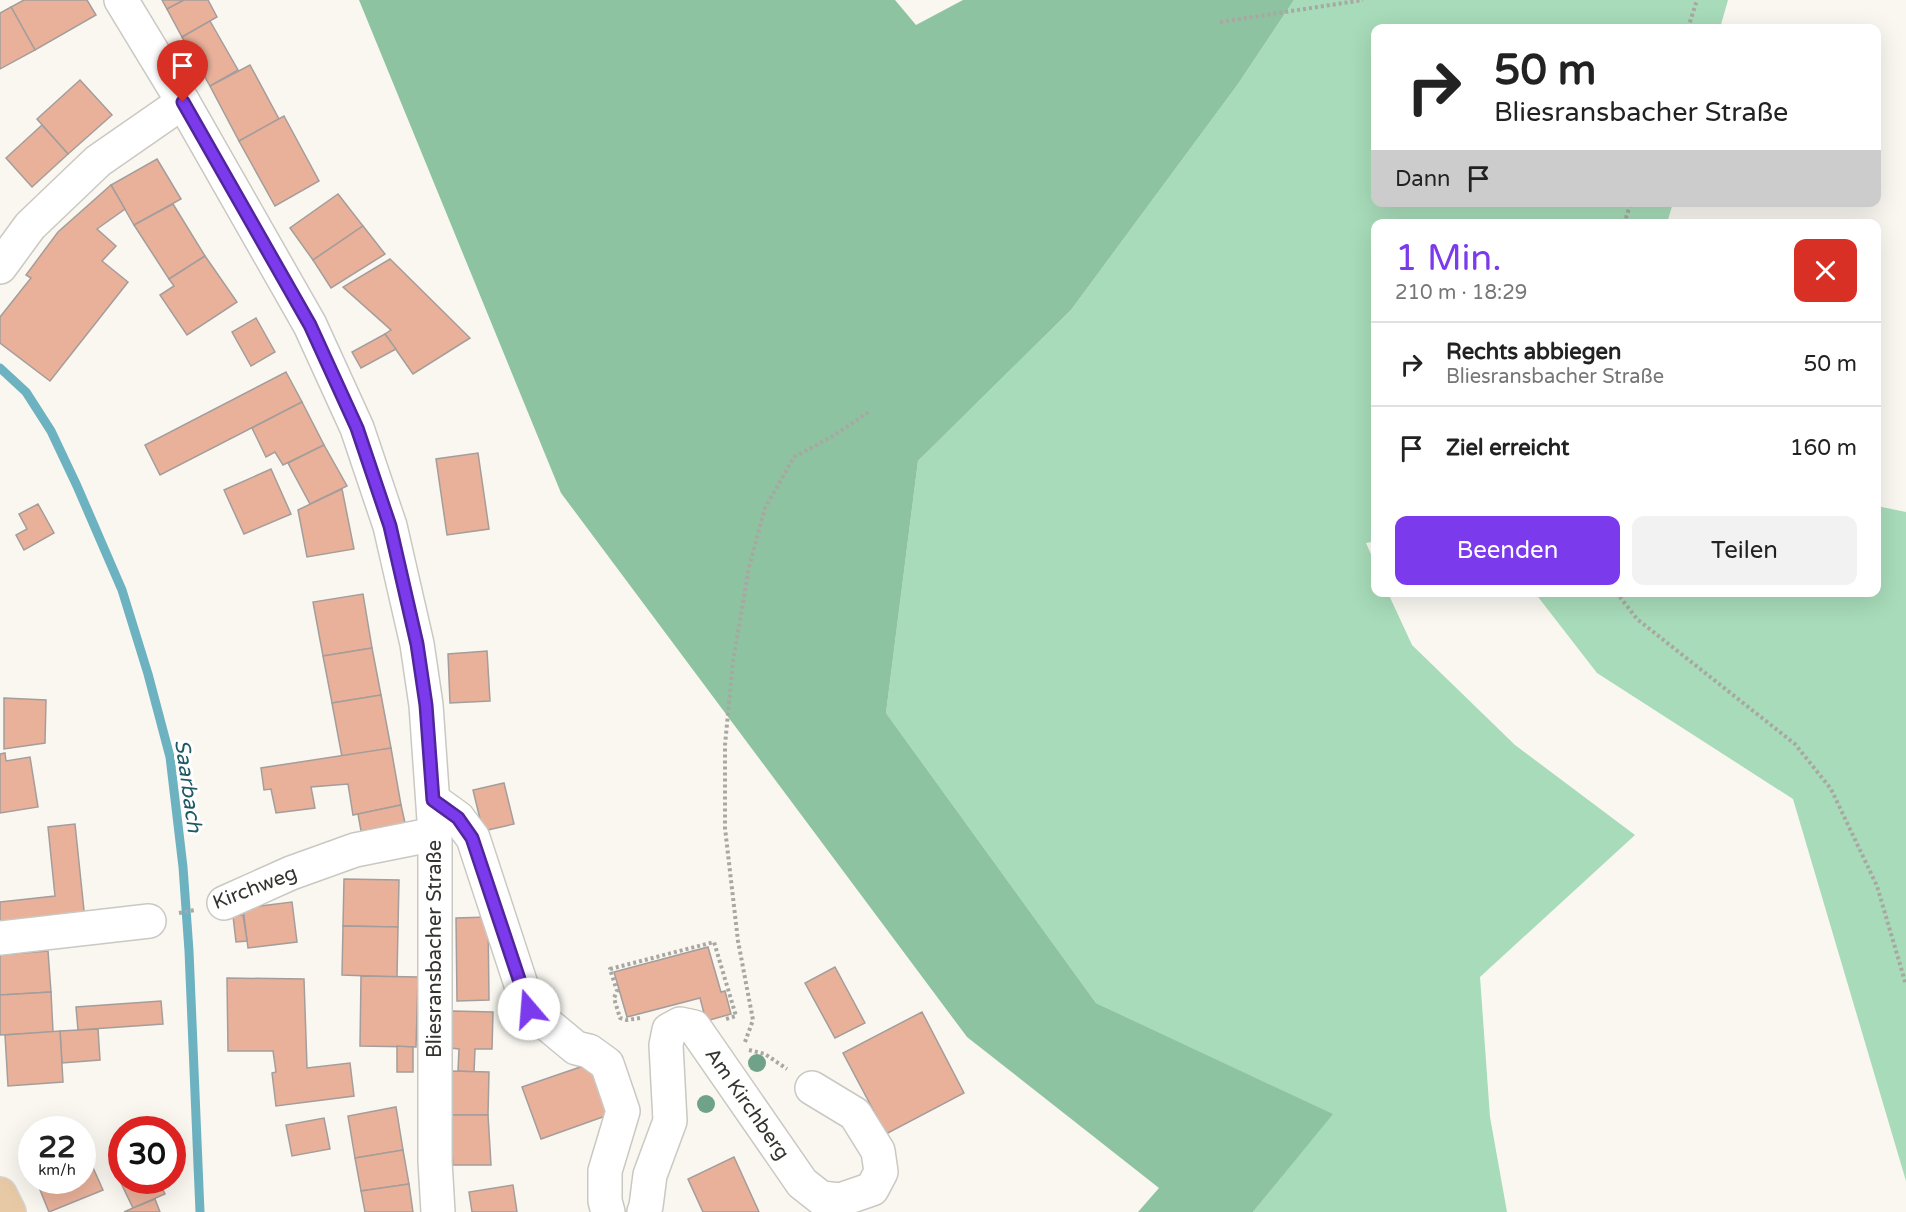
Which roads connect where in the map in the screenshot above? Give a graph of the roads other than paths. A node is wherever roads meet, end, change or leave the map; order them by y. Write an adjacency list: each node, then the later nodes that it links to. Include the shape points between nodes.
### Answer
1 (121, 0): 2 (street, Bliesransbacher Straße)
2 (183, 102): 3 (street, via 98,161 30,226); 4 (street, Bliesransbacher Straße, via 310,325 357,428 390,526 417,644)
3 (0, 267)
4 (433, 800): 5 (street, Bliesransbacher Straße); 13 (street, via 458,818 472,838 529,1009 576,1048 589,1051 607,1064 623,1111 605,1171)
5 (435, 834): 6 (street, Kirchweg, via 355,850); 12 (street, Bliesransbacher Straße)
6 (224, 903)
7 (149, 921): 8 (street)
8 (0, 938)
9 (812, 1088): 14 (street, Am Kirchberg, via 855,1114 878,1151 881,1172 872,1189 840,1200 821,1197 808,1188 694,1027 680,1024 669,1030 666,1045 670,1121 650,1175)
10 (0, 1194): 11 (main road)
11 (9, 1212)
12 (438, 1212)
13 (608, 1212)
14 (644, 1212)

